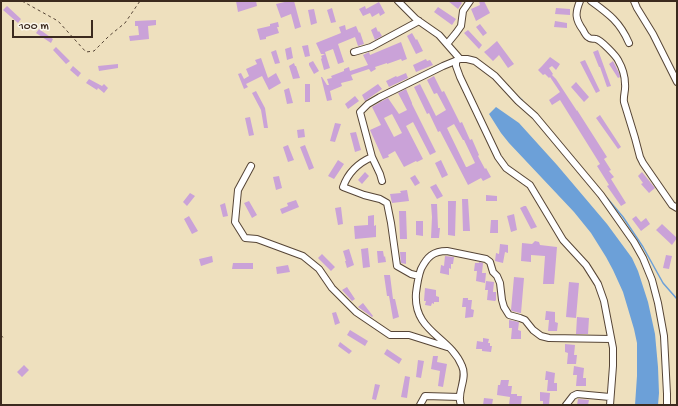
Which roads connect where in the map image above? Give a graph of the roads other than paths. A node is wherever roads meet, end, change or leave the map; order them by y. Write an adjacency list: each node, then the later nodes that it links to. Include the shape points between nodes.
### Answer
1 (398, 1): 6 (street)
2 (470, 1): 8 (street, via 463,11 461,26)
3 (580, 1): 15 (street, via 576,18 588,38 599,40 618,58 626,84 623,98 640,157)
4 (591, 1): 7 (street, via 615,20)
5 (634, 1): 11 (street)
6 (419, 21): 8 (street); 9 (street, via 371,47)
7 (629, 43)
8 (447, 44): 10 (street)
9 (354, 52)
10 (458, 60): 12 (street, via 380,97 360,112); 17 (street, via 456,66 460,77 498,158 506,168 530,185 563,240 596,280 602,292); 25 (street, via 475,61 495,76 535,116 621,222 643,258 652,280 664,336)
11 (677, 82)
12 (372, 157): 14 (street); 16 (street, via 357,166 343,187 380,198 387,203 396,266)
13 (250, 166): 18 (street, via 238,190 236,222 245,238 257,239 303,256 319,269 332,288 356,312 390,335 409,335)
14 (382, 181)
15 (677, 208)
16 (419, 276): 17 (street, via 429,256 440,251 486,259 500,283 502,300 509,315 524,320 541,336); 18 (street, via 416,302 419,316)
17 (611, 339): 20 (street, via 613,356)
18 (450, 348): 19 (street, via 463,367)
19 (460, 397): 21 (street, via 425,396); 22 (street)
20 (610, 397): 23 (street, via 577,394); 24 (street)
21 (420, 405)
22 (461, 405)
23 (566, 405)
24 (610, 405)
25 (666, 405)

